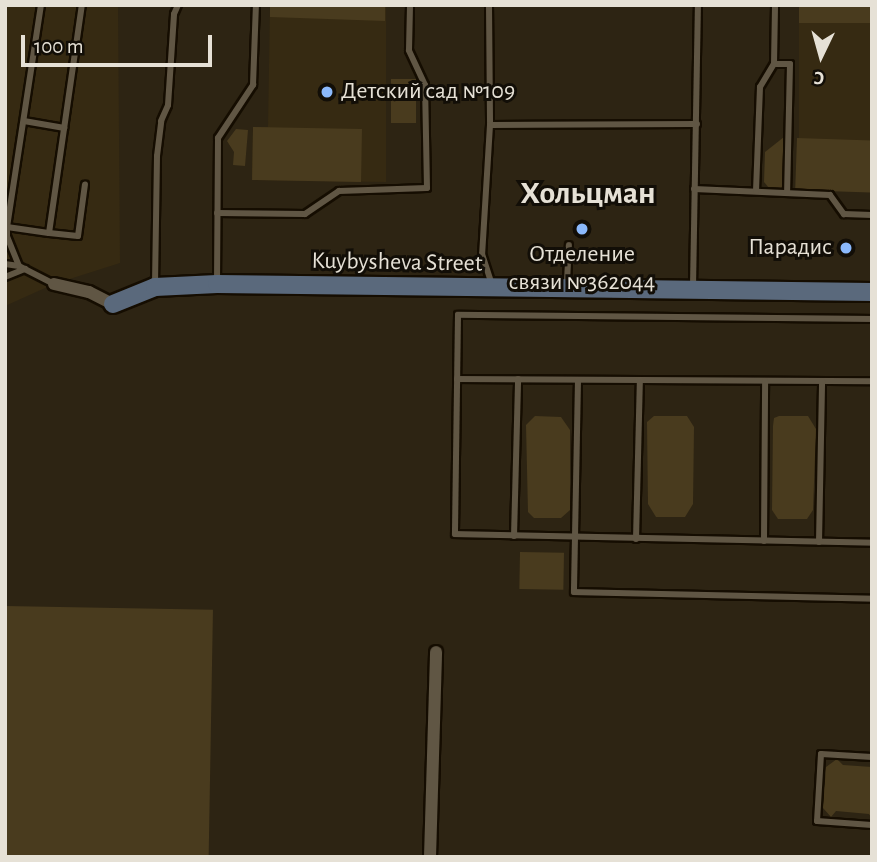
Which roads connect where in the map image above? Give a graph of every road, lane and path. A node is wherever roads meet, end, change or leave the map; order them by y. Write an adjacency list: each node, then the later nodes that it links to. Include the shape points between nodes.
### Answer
1 (41, 5): 10 (lane)
2 (82, 5): 13 (lane)
3 (178, 5): 30 (lane, via 158,156)
4 (256, 5): 18 (lane, via 253,85 218,138)
5 (410, 5): 18 (lane, via 410,50 425,85 427,188 339,191 305,214)
6 (489, 5): 12 (lane)
7 (698, 5): 11 (lane)
8 (775, 5): 9 (lane)
9 (775, 64): 16 (lane, via 760,88); 17 (lane, via 790,64)
10 (24, 121): 13 (lane); 20 (lane)
11 (696, 124): 12 (lane); 15 (lane)
12 (491, 125): 31 (lane, via 482,254)
13 (64, 128): 21 (lane)
14 (85, 184): 21 (lane, via 78,236)
15 (694, 189): 16 (lane); 32 (lane)
16 (756, 191): 17 (lane)
17 (787, 193): 19 (lane, via 830,195 844,214)
18 (217, 213): 28 (lane)
19 (872, 215)
20 (7, 227): 21 (lane); 22 (lane)
21 (49, 233)
22 (6, 235): 25 (lane)
23 (569, 245): 27 (lane)
24 (5, 264): 25 (lane)
25 (22, 268): 26 (lane); 29 (lane)
26 (5, 277)
27 (567, 281)
28 (217, 284): 30 (street, Kuybysheva Street); 31 (street, Kuybysheva Street)
29 (54, 285): 34 (street, Kuybysheva Street, via 89,292)
30 (155, 287): 34 (street, Kuybysheva Street)
31 (494, 289): 32 (street, Kuybysheva Street)
32 (693, 290): 33 (street, Kuybysheva Street)
33 (872, 292)
34 (113, 304)
35 (872, 319): 36 (lane, via 458,314)
36 (457, 379): 37 (lane); 43 (lane, via 454,534)
37 (518, 379): 38 (lane); 43 (lane)
38 (578, 380): 39 (lane); 44 (lane)
39 (640, 380): 40 (lane); 45 (lane)
40 (765, 381): 41 (lane); 46 (lane)
41 (822, 381): 42 (lane); 47 (lane)
42 (872, 381)
43 (514, 536): 44 (lane)
44 (576, 538): 45 (lane); 49 (lane, via 574,592)
45 (636, 539): 46 (lane)
46 (764, 541): 47 (lane)
47 (819, 542): 48 (lane)
48 (872, 544)
49 (872, 599)
50 (436, 652): 53 (street)
51 (872, 757): 52 (lane, via 821,754 817,821)
52 (872, 825)
53 (430, 857)

